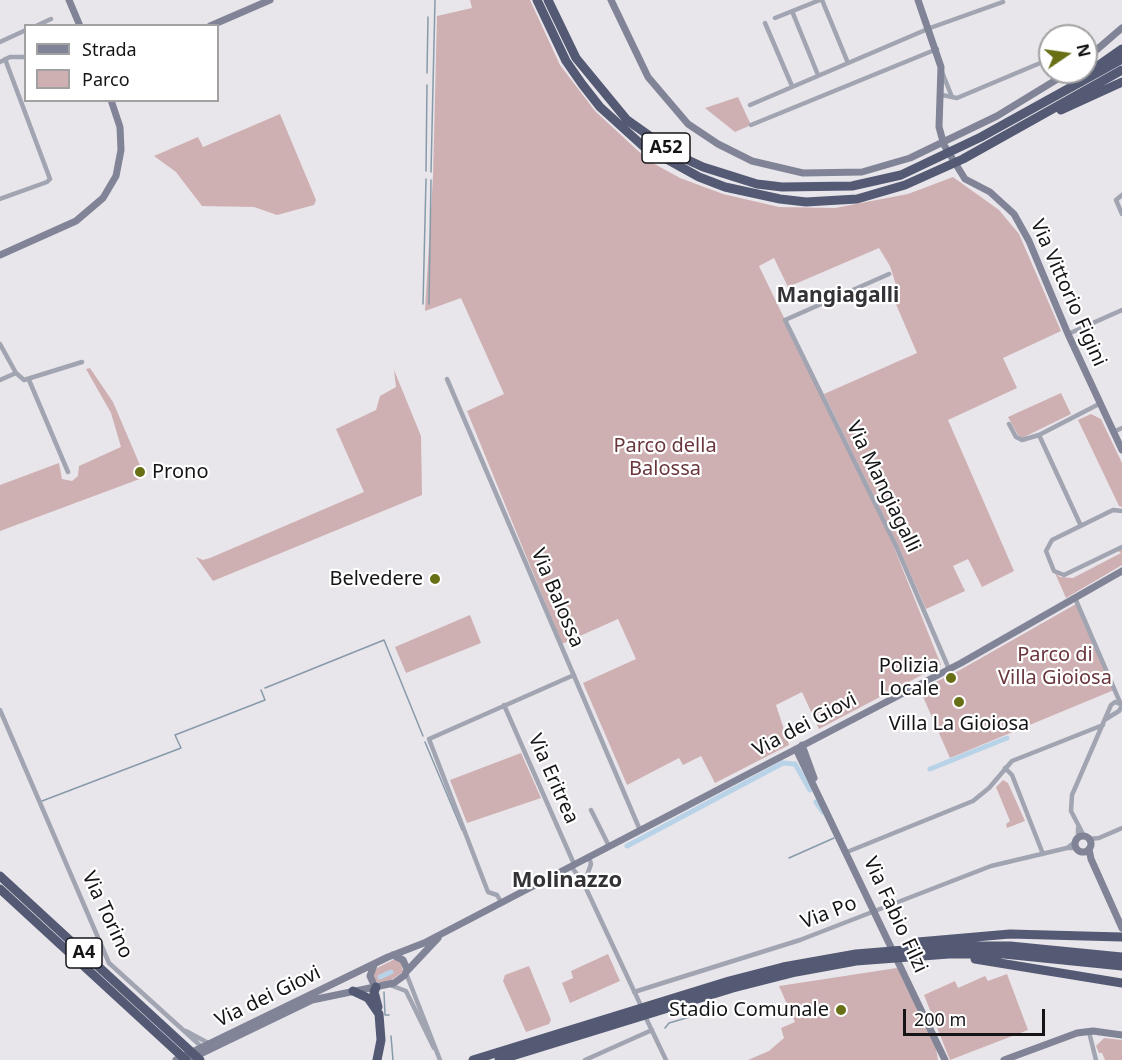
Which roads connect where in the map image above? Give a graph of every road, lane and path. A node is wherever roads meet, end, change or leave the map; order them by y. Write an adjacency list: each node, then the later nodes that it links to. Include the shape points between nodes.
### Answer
1 (69, 0): 16 (main road)
2 (270, 0): 17 (main road)
3 (537, 0): 43 (highway, A52, via 566,61 600,107 643,146 699,177 754,195 830,201 880,193 946,168)
4 (548, 0): 39 (highway, A52, via 576,58 608,99 650,138 703,167 757,183 828,188 877,182 942,157)
5 (611, 0): 35 (main road, via 636,58 662,96 688,124 740,155 775,168 841,174 894,165 937,147)
6 (799, 0): 10 (street)
7 (821, 0): 10 (street); 29 (street)
8 (918, 0): 18 (main road)
9 (1003, 2): 18 (street)
10 (802, 7): 11 (street)
11 (792, 11): 12 (street); 33 (street)
12 (775, 18)
13 (51, 19): 15 (street)
14 (765, 23): 36 (street)
15 (40, 24)
16 (79, 24)
17 (215, 24)
18 (930, 28): 22 (main road); 29 (street)
19 (1122, 28): 23 (main road)
20 (24, 31): 21 (street)
21 (0, 42)
22 (937, 49): 32 (main road); 42 (street)
23 (1098, 49)
24 (1122, 49): 39 (highway)
25 (0, 54): 28 (street)
26 (24, 57): 28 (street)
27 (1122, 59): 39 (highway, A52)
28 (3, 60): 45 (street, via 50,179)
29 (848, 63): 33 (street)
30 (1038, 64): 38 (street)
31 (1122, 70): 43 (highway, A52)
32 (942, 71): 37 (main road); 38 (street)
33 (818, 75): 36 (street)
34 (1122, 82): 43 (highway)
35 (1050, 84)
36 (792, 86): 41 (street)
37 (942, 95): 38 (street); 50 (main road, Via Vittorio Figini, via 941,138 958,172 973,185 990,192 1014,214)
38 (952, 97)
39 (1053, 99)
40 (112, 102): 47 (main road, via 120,127 121,154 116,176 103,198 76,221)
41 (750, 105)
42 (751, 125)
43 (1007, 135)
44 (1122, 195): 46 (street, via 1116,200)
45 (0, 199)
46 (1122, 214)
47 (0, 255)
48 (889, 274): 71 (street, Via Mangiagalli, via 785,320 896,546)
49 (1122, 310): 50 (street)
50 (1068, 334): 57 (main road, Via Vittorio Figini)
51 (0, 344): 53 (street)
52 (82, 362): 56 (street)
53 (16, 374): 55 (street); 56 (street)
54 (447, 379): 72 (street, Via Balossa)
55 (0, 380)
56 (29, 380): 65 (street)
57 (1099, 404): 58 (street); 59 (main road, Via Vittorio Figini)
58 (1090, 409): 59 (street); 63 (street)
59 (1105, 415): 62 (main road, Via Vittorio Figini)
60 (1009, 424): 63 (street, via 1019,440)
61 (1122, 428): 62 (street)
62 (1113, 432): 64 (main road, Via Vittorio Figini)
63 (1039, 435): 67 (street)
64 (1122, 450)
65 (68, 472)
66 (1121, 512): 67 (street, via 1113,510)
67 (1081, 526): 68 (street, via 1046,547 1059,574)
68 (1122, 547)
69 (1122, 571): 70 (main road, Via dei Giovi)
70 (1075, 598): 71 (main road, Via dei Giovi); 74 (street)
71 (949, 669): 77 (main road, Via dei Giovi)
72 (574, 675): 73 (street); 81 (street, Via Balossa)
73 (504, 705): 87 (street, Via Eritrea); 91 (street, via 429,739 489,892 497,895)
74 (1121, 706): 76 (street); 76 (street, via 1112,704)
75 (0, 710): 113 (street, Via Torino, via 109,963)
76 (1104, 722): 78 (street, via 1018,757); 82 (street, via 1071,800)
77 (799, 747): 81 (main road, Via dei Giovi); 84 (main road, Via Fabio Filzi)
78 (1005, 768): 84 (street, via 973,801); 85 (street)
79 (591, 810): 83 (street)
80 (1122, 828): 82 (street, Via Po)
81 (640, 830): 83 (main road, Via dei Giovi)
82 (1083, 844): 85 (street, Via Po); 94 (main road)
83 (609, 846): 86 (main road, Via dei Giovi)
84 (847, 852): 92 (main road, Via Fabio Filzi)
85 (1043, 854): 92 (street, Via Po, via 991,866)
86 (589, 857): 87 (main road, Via dei Giovi); 89 (street, via 591,864)
87 (573, 865): 89 (street, Via Eritrea); 91 (main road, Via dei Giovi)
88 (0, 876): 113 (highway, A4)
89 (584, 884): 109 (street, Via Eritrea)
90 (0, 889): 117 (highway, A4)
91 (501, 903): 93 (main road, Via dei Giovi)
92 (875, 911): 95 (main road, Via Fabio Filzi); 109 (street, Via Po, via 800,940)
93 (454, 925): 97 (main road, Via dei Giovi); 100 (main road, Via dei Giovi)
94 (1120, 932): 95 (highway, via 1010,934)
95 (887, 945): 98 (highway, via 1010,946); 122 (main road, Via Fabio Filzi, via 904,972); 128 (highway, via 729,981)
96 (949, 954): 101 (highway, via 1004,954); 104 (highway); 129 (highway, via 856,961 796,972)
97 (393, 955): 99 (main road); 102 (main road, via 403,960)
98 (1122, 957)
99 (374, 964): 103 (main road, Via dei Giovi); 107 (main road, via 370,976)
100 (414, 965): 102 (main road, Via dei Giovi); 106 (street)
101 (1122, 966)
102 (406, 973): 105 (main road); 106 (street)
103 (334, 983): 110 (street); 118 (main road, Via dei Giovi)
104 (1122, 983)
105 (389, 985): 107 (main road); 120 (street, via 406,991)
106 (411, 985): 120 (street)
107 (376, 987): 108 (main road, Via dei Giovi); 111 (highway)
108 (353, 991): 110 (main road, Via dei Giovi); 111 (highway, via 368,998)
109 (634, 992): 114 (street, Via Eritrea)
110 (341, 993): 112 (main road, Via dei Giovi, via 312,1000)
111 (379, 1014): 126 (highway, via 381,1040)
112 (258, 1025): 119 (street); 123 (main road, Via dei Giovi)
113 (171, 1027): 118 (street, Via Torino); 119 (street, Via Torino); 124 (highway, A4); 125 (highway)
114 (651, 1028): 130 (street); 131 (street, Via Eritrea)
115 (1089, 1032): 116 (main road); 132 (main road); 133 (street)
116 (1122, 1035)
117 (165, 1041): 121 (highway); 123 (highway, A4)
118 (210, 1044): 119 (main road, Via dei Giovi)
119 (202, 1047): 121 (main road, Via dei Giovi)
120 (436, 1050): 127 (street)
121 (177, 1058)
122 (943, 1058)
123 (187, 1060)
124 (200, 1060)
125 (207, 1060)
126 (377, 1060)
127 (440, 1060)
128 (473, 1060)
129 (499, 1060)
130 (585, 1060)
131 (666, 1060)
132 (1004, 1060)
133 (1096, 1060)

